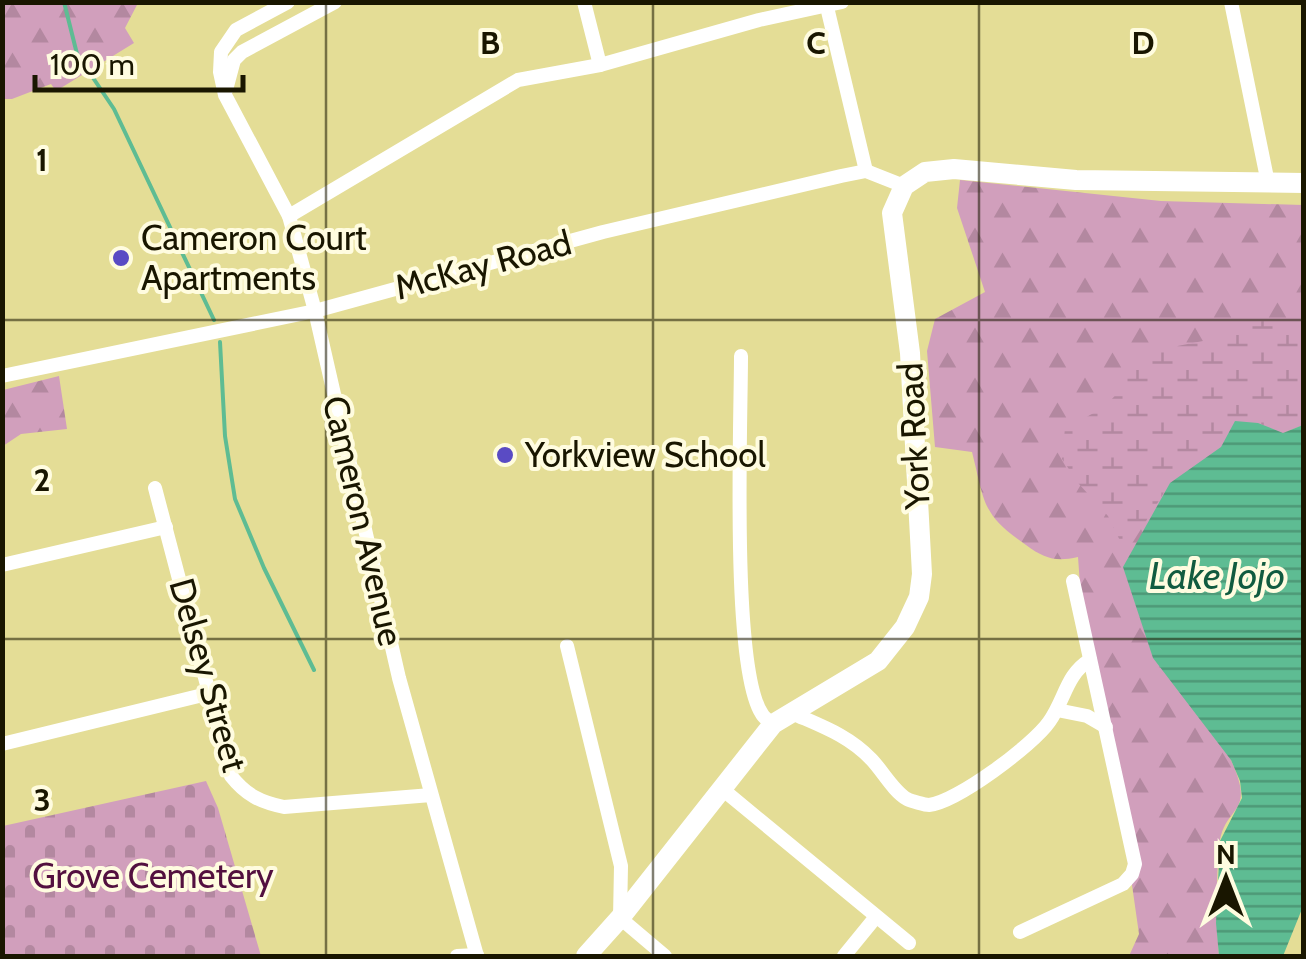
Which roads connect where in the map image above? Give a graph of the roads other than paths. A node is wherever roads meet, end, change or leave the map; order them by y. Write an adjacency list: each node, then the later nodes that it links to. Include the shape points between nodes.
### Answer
1 (288, 2): 9 (street, Cameron Avenue, via 236,30 221,52)
2 (334, 2): 9 (street, via 234,60)
3 (584, 2): 8 (street)
4 (756, 2): 7 (street)
5 (1232, 2): 11 (street)
6 (835, 5): 7 (street); 10 (street)
7 (759, 20): 8 (street)
8 (600, 65): 14 (street, via 518,80)
9 (226, 95): 14 (street, Cameron Avenue)
10 (866, 171): 13 (street); 15 (street, McKay Road, via 603,232)
11 (1268, 183): 12 (street); 13 (street, via 1076,180 954,168 926,172)
12 (1304, 183)
13 (904, 186): 26 (street, York Road, via 892,214 910,353 918,597 905,628 878,662)
14 (289, 216): 15 (street, Cameron Avenue)
15 (315, 311): 17 (street, McKay Road); 31 (street, Cameron Avenue)
16 (741, 356): 27 (street, via 742,601 750,674 762,714)
17 (2, 376)
18 (155, 488): 19 (street, Delsey Street)
19 (166, 528): 20 (street); 24 (street, Delsey Street)
20 (2, 565)
21 (1073, 581): 23 (street)
22 (567, 646): 32 (street, via 620,866)
23 (1090, 660): 25 (street, via 1075,668); 28 (street)
24 (210, 693): 29 (street); 31 (street, Delsey Street, via 232,776 244,793 284,807)
25 (1057, 710): 26 (street, via 995,770 929,805 906,799 847,737); 28 (street)
26 (792, 713): 27 (street, York Road)
27 (773, 724): 30 (street, York Road)
28 (1106, 727): 34 (street, via 1134,850 1132,874)
29 (2, 744)
30 (721, 788): 32 (street, York Road); 33 (street)
31 (431, 795): 37 (street, Cameron Avenue)
32 (620, 918): 38 (street, York Road); 39 (street)
33 (875, 918): 35 (street); 40 (street)
34 (1020, 932)
35 (909, 942)
36 (456, 956): 37 (street)
37 (477, 956)
38 (586, 956)
39 (665, 956)
40 (844, 956)

